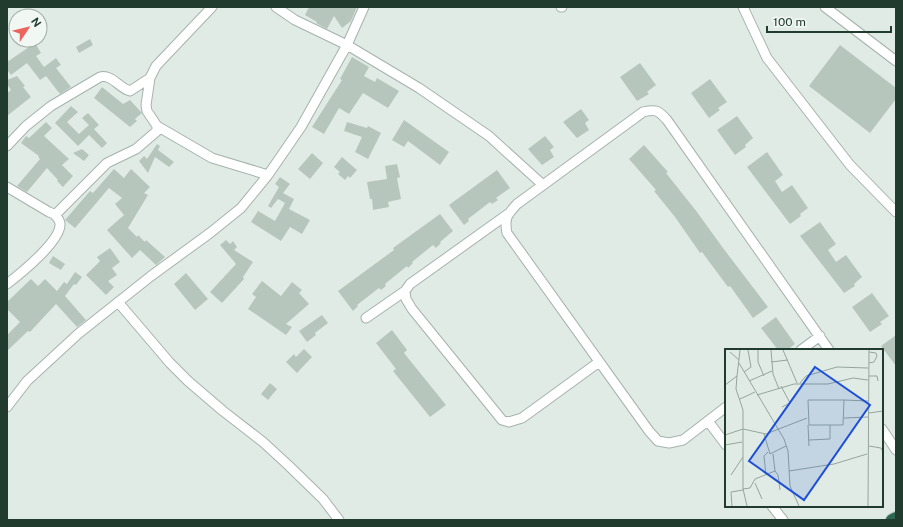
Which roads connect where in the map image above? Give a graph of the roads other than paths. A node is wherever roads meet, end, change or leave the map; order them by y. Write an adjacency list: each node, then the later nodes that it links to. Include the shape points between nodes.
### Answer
1 (212, 7): 8 (street, via 161,59)
2 (276, 7): 6 (street, via 295,20)
3 (364, 7): 6 (street)
4 (743, 7): 14 (street, via 767,58 850,165)
5 (825, 7): 7 (street)
6 (347, 45): 11 (street, via 301,127); 12 (street, via 419,88 489,136)
7 (896, 61)
8 (150, 78): 9 (street, via 146,106); 10 (street, via 130,91 123,89 106,76 100,77 51,106 26,126)
9 (157, 126): 11 (street, via 212,158); 15 (street, via 157,131 144,143 107,163)
10 (7, 146)
11 (268, 175): 19 (street, via 241,208)
12 (543, 185): 16 (street); 21 (street, via 643,112 659,111)
13 (7, 187): 15 (street)
14 (896, 212)
15 (54, 214): 17 (street, via 60,224 54,240)
16 (508, 214): 18 (street, via 410,284); 24 (street, via 505,222 507,233)
17 (7, 284)
18 (405, 291): 20 (street); 24 (street, via 406,299 417,315 502,420 509,422 522,418)
19 (118, 302): 25 (street, via 27,380); 33 (street, via 188,381 288,465 323,499)
20 (366, 318)
21 (820, 336): 22 (street); 23 (street)
22 (802, 349)
23 (828, 349)
24 (599, 362): 27 (street, via 658,441 669,443 683,440)
25 (7, 407)
26 (725, 408): 27 (street)
27 (708, 421): 29 (street)
28 (883, 430): 30 (street)
29 (725, 444)
30 (896, 450)
31 (773, 507): 34 (street)
32 (896, 518): 35 (highway)
33 (339, 520)
34 (783, 520)
35 (892, 520)

